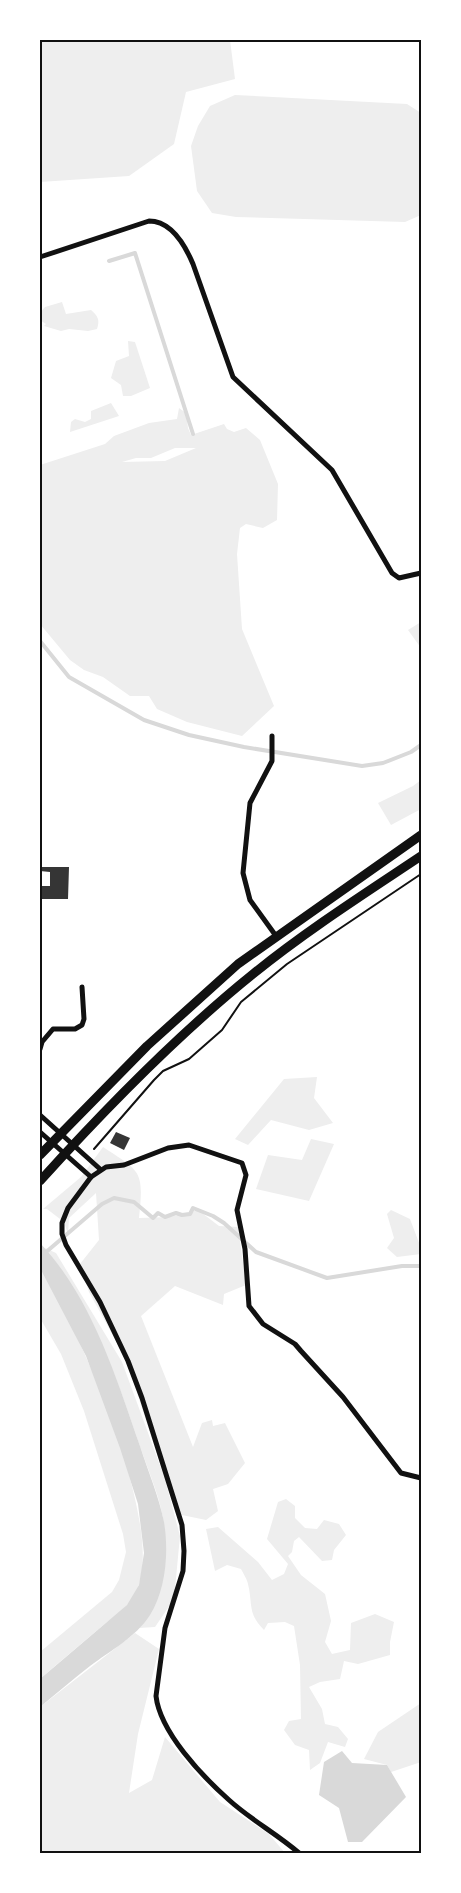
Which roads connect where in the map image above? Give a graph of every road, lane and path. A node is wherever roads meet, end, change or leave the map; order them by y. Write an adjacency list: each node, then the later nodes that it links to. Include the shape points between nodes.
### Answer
1 (40, 257): 2 (street, via 148,221 169,227 193,264 233,377 332,470 392,573 399,578)
2 (421, 573)
3 (272, 736): 7 (street, via 272,761 250,803 242,872 250,900)
4 (421, 835): 7 (main road)
5 (421, 856): 14 (main road, via 252,974 150,1067)
6 (421, 874): 15 (path, via 287,964 241,1002 222,1030 189,1059 163,1071)
7 (276, 936): 12 (main road, via 238,964 147,1046)
8 (82, 987): 9 (street, via 82,1024 75,1029 53,1029)
9 (40, 1049)
10 (40, 1115): 12 (street)
11 (40, 1132): 13 (street)
12 (60, 1133): 13 (main road); 14 (street)
13 (52, 1142): 16 (street); 17 (main road)
14 (73, 1144): 16 (main road); 18 (street)
15 (94, 1149)
16 (65, 1153): 19 (street); 20 (main road)
17 (40, 1155)
18 (100, 1170): 19 (street); 21 (street, via 124,1165 168,1148 189,1145 242,1163 246,1175 237,1210 245,1250 249,1306 263,1324 302,1351 343,1397 401,1473)
19 (90, 1177): 22 (street, via 65,1214 62,1234 128,1361 183,1533 183,1571 165,1628 157,1706 165,1725 180,1746 229,1801)
20 (40, 1181)
21 (421, 1478)
22 (299, 1853)

